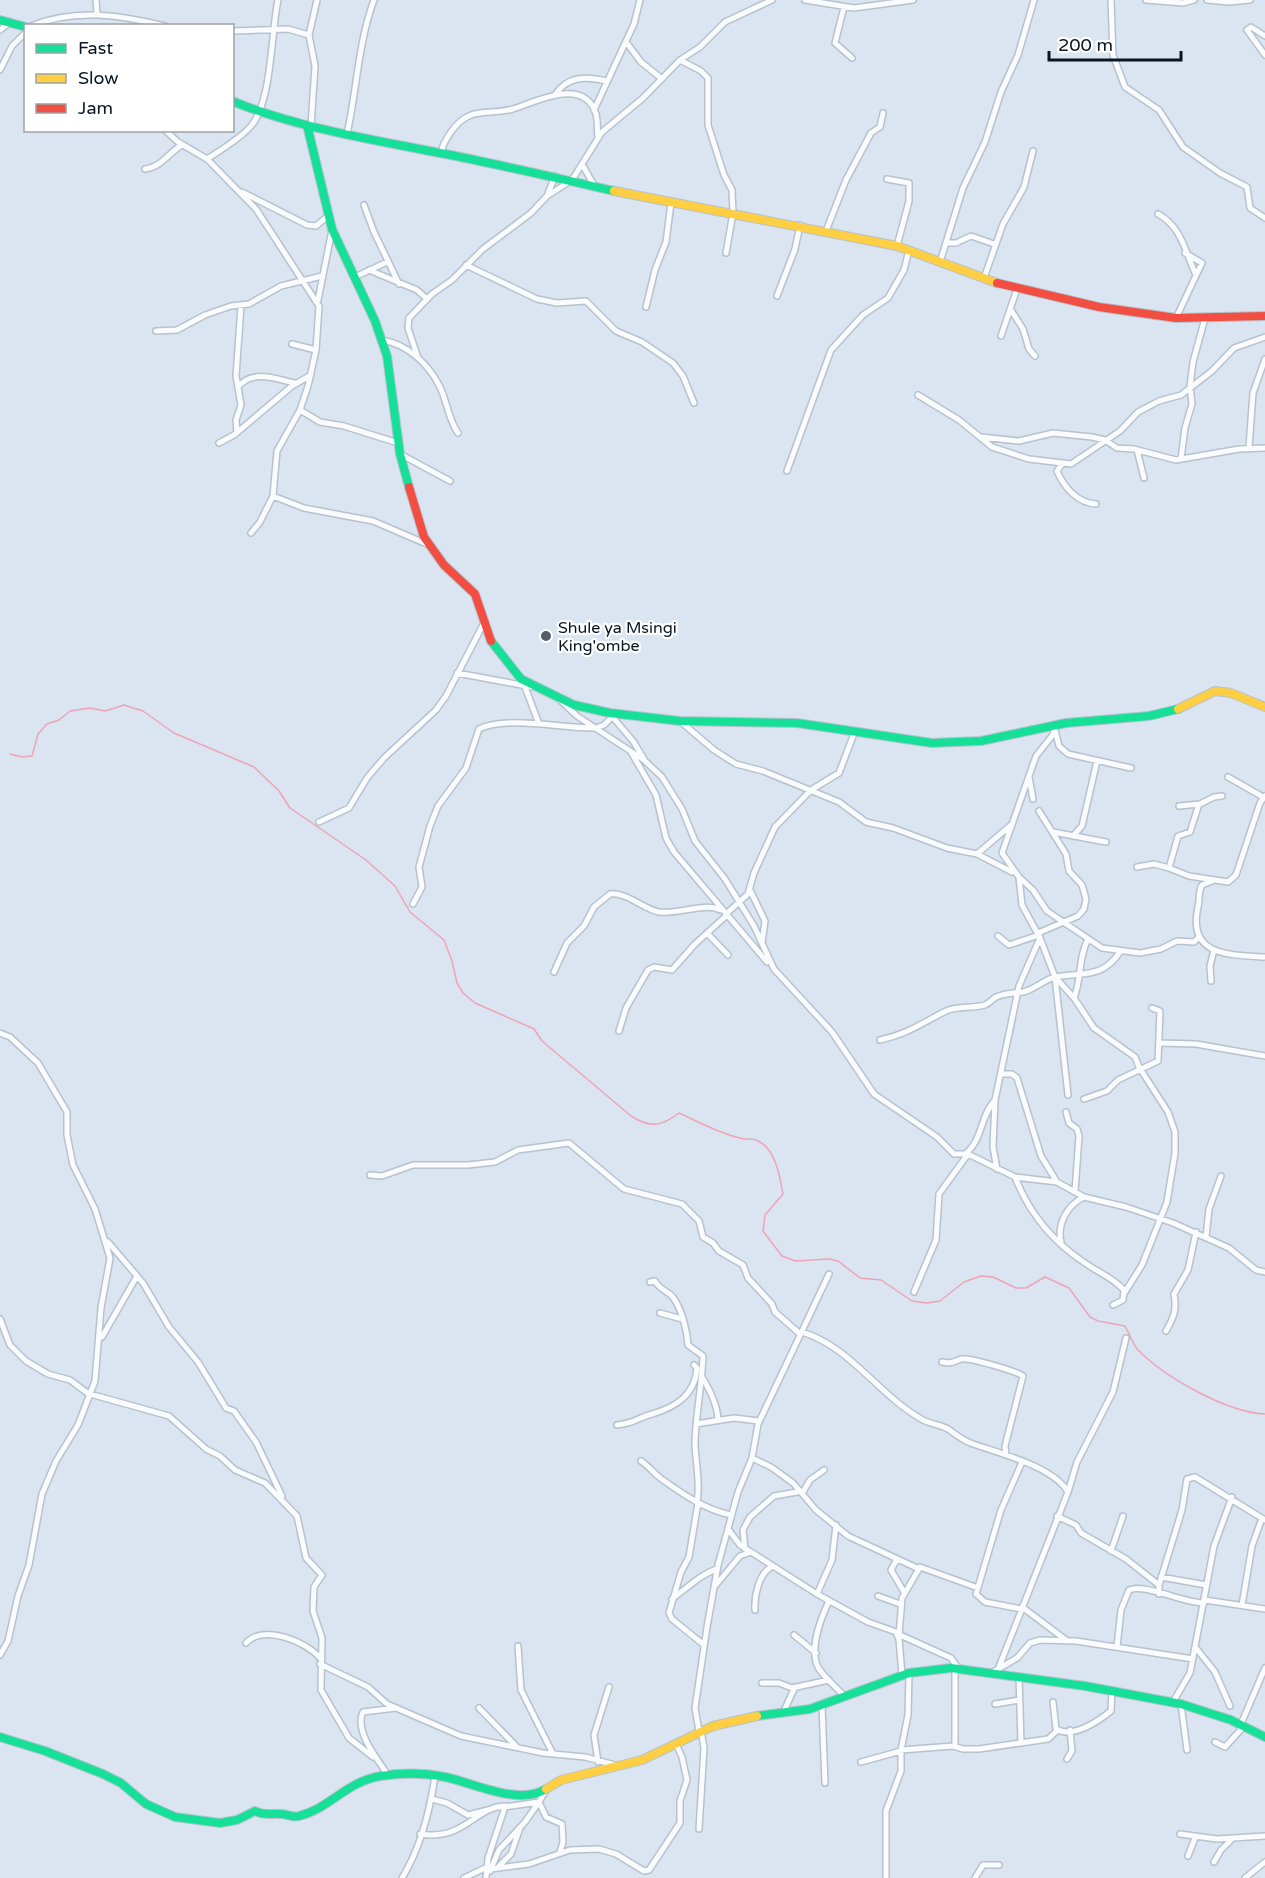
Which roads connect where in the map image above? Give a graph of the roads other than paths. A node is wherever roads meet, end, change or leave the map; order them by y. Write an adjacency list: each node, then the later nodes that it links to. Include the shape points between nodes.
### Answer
1 (96, 0): 17 (street)
2 (278, 0): 24 (street)
3 (317, 0): 27 (street)
4 (374, 0): 43 (street, via 362,33)
5 (640, 0): 29 (street)
6 (772, 0): 32 (street, via 725,22 695,52)
7 (809, 0): 16 (street)
8 (913, 0): 15 (street)
9 (1034, 0): 66 (street, via 1018,55 963,188)
10 (1111, 0): 62 (street, via 1113,55 1125,87 1159,110 1183,147 1246,187 1250,208)
11 (1146, 0): 12 (street)
12 (1194, 0)
13 (1211, 0): 14 (street)
14 (1250, 0)
15 (886, 2): 16 (street)
16 (844, 7): 31 (street, via 836,43)
17 (97, 13): 20 (street); 21 (street)
18 (0, 20): 19 (street)
19 (9, 23): 22 (street); 23 (street)
20 (36, 24)
21 (157, 24)
22 (24, 27)
23 (0, 30)
24 (272, 30): 25 (street); 27 (street); 39 (street, via 269,70)
25 (234, 31)
26 (24, 34): 33 (street, via 7,53)
27 (309, 35): 41 (street, via 315,66)
28 (1265, 36): 30 (street, via 1251,27 1247,30)
29 (626, 42): 34 (street, via 641,62); 35 (street)
30 (1265, 55)
31 (852, 58)
32 (681, 60): 34 (street); 59 (street, via 708,78 708,125 732,190)
33 (0, 70)
34 (662, 79): 44 (street)
35 (606, 81): 36 (street, via 573,79); 38 (street)
36 (555, 95): 38 (street, via 577,96); 47 (street, via 512,109 465,116)
37 (234, 102): 39 (street)
38 (594, 110): 44 (street)
39 (259, 112): 41 (street); 48 (street, via 249,128)
40 (883, 113): 65 (street, via 880,127 871,133 846,180)
41 (309, 125): 43 (street); 60 (street)
42 (167, 132): 45 (street)
43 (347, 134): 47 (street)
44 (598, 138): 49 (street)
45 (182, 145): 48 (street); 50 (street, via 158,167)
46 (1033, 151): 67 (street, via 1024,187)
47 (441, 153): 51 (street)
48 (207, 159): 55 (street)
49 (583, 165): 53 (street); 54 (street)
50 (145, 169)
51 (555, 176): 53 (street); 56 (street)
52 (887, 179): 68 (street, via 909,183 909,201)
53 (572, 180): 54 (street); 56 (street)
54 (595, 187): 57 (street)
55 (239, 190): 60 (street, via 307,225 316,226); 80 (street, via 262,217)
56 (547, 196): 74 (street)
57 (671, 203): 59 (street); 87 (street, via 666,242 654,270)
58 (364, 205): 73 (street)
59 (733, 213): 63 (street); 70 (street)
60 (330, 214): 64 (street)
61 (1158, 214): 71 (street, via 1178,231)
62 (1265, 218)
63 (800, 225): 65 (street); 83 (street)
64 (332, 229): 76 (street); 78 (street)
65 (826, 231): 68 (street)
66 (946, 243): 67 (street, via 971,236); 72 (street)
67 (994, 244): 79 (street)
68 (897, 246): 69 (street)
69 (909, 250): 72 (street); 120 (street, via 904,270 888,298 863,315 831,350)
70 (726, 253)
71 (1185, 253): 77 (street); 77 (street, via 1202,263)
72 (940, 261): 79 (street)
73 (387, 262): 75 (street); 81 (street)
74 (466, 265): 84 (street); 106 (street, via 537,299 557,303 586,301 616,331 649,345 673,363 683,375)
75 (369, 270): 78 (street); 81 (street)
76 (322, 276): 80 (street); 85 (street)
77 (1196, 276): 90 (street)
78 (355, 277): 95 (street)
79 (984, 278): 82 (street)
80 (302, 279): 85 (street); 86 (street)
81 (399, 284): 84 (street, via 417,290)
82 (1017, 289): 88 (street); 90 (street)
83 (777, 296)
84 (427, 299): 99 (street, via 408,320)
85 (317, 302): 97 (street, via 320,311)
86 (241, 306): 92 (street, via 205,315 174,330); 104 (street)
87 (646, 307)
88 (1011, 310): 93 (street); 98 (street)
89 (1265, 316): 91 (street)
90 (1176, 318): 91 (street)
91 (1205, 318): 103 (street)
92 (156, 331)
93 (1001, 336)
94 (1265, 337): 103 (street, via 1234,348 1212,371)
95 (381, 339): 99 (street, via 399,344); 113 (street, via 389,365)
96 (292, 344): 97 (street)
97 (316, 350): 101 (street)
98 (1035, 356)
99 (418, 358): 109 (street, via 439,385)
100 (1265, 359): 114 (street, via 1253,393)
101 (311, 375): 102 (street); 107 (street)
102 (296, 384): 104 (street, via 258,376 245,379); 108 (street)
103 (1190, 386): 111 (street, via 1181,395 1138,412); 118 (street, via 1192,404)
104 (238, 387): 108 (street, via 241,405)
105 (918, 395): 110 (street)
106 (694, 403)
107 (300, 410): 113 (street, via 320,422); 123 (street, via 277,451)
108 (237, 432): 112 (street)
109 (458, 433)
110 (980, 436): 111 (street, via 1020,441 1053,433); 119 (street, via 986,443 1009,453)
111 (1105, 440): 116 (street, via 1117,448); 119 (street, via 1075,463)
112 (219, 443)
113 (398, 443): 117 (street)
114 (1249, 447): 115 (street); 118 (street)
115 (1265, 448)
116 (1137, 450): 118 (street, via 1158,458); 121 (street)
117 (400, 454): 122 (street); 126 (street, via 420,527)
118 (1181, 459)
119 (1062, 464): 124 (street, via 1058,473 1065,487 1083,502)
120 (787, 471)
121 (1143, 478)
122 (450, 481)
123 (273, 496): 125 (street); 126 (street, via 304,508 373,521)
124 (1096, 504)
125 (250, 533)
126 (429, 545): 127 (street, via 475,594)
127 (484, 621): 128 (street); 129 (street, via 495,647)
128 (458, 673): 129 (street); 151 (street, via 441,704 366,778 351,805)
129 (529, 687): 130 (street); 134 (street)
130 (560, 700): 132 (street); 135 (street)
131 (1265, 707): 136 (street, via 1215,691 1171,712)
132 (611, 715): 133 (street); 135 (street); 139 (street)
133 (681, 721): 137 (street, via 797,723); 144 (street, via 736,764)
134 (539, 724): 135 (street); 165 (street, via 490,726 477,732 466,768 438,806 430,826 419,867 422,887)
135 (596, 728): 138 (street)
136 (1055, 728): 137 (street, via 993,739 932,743); 140 (street, via 1063,751); 142 (street, via 1037,753)
137 (855, 730): 144 (street, via 839,773)
138 (630, 751): 139 (street); 166 (street, via 656,795 669,844)
139 (644, 760): 164 (street, via 667,783 695,841)
140 (1097, 761): 141 (street); 154 (street, via 1082,826)
141 (1131, 768)
142 (1029, 775): 147 (street); 152 (street)
143 (1228, 777): 146 (street)
144 (811, 790): 157 (street, via 848,806 866,822); 163 (street, via 775,827 752,876)
145 (1222, 796): 148 (street)
146 (1264, 796): 162 (street, via 1234,879)
147 (1033, 799)
148 (1199, 804): 149 (street); 160 (street, via 1190,832 1178,836)
149 (1179, 806)
150 (1039, 811): 153 (street)
151 (319, 822)
152 (1012, 824): 156 (street); 157 (street)
153 (1053, 832): 154 (street); 167 (street, via 1086,899 1082,913)
154 (1073, 836): 155 (street)
155 (1106, 842)
156 (1002, 853): 158 (street); 161 (street)
157 (977, 854): 158 (street)
158 (997, 865): 161 (street)
159 (1137, 867): 160 (street)
160 (1169, 867): 162 (street, via 1181,874)
161 (1016, 875): 167 (street, via 1033,890 1047,911); 169 (street, via 1022,905)
162 (1215, 880): 171 (street, via 1200,887 1195,922)
163 (750, 890): 164 (street); 173 (street, via 765,921)
164 (740, 903): 166 (street); 173 (street)
165 (413, 904)
166 (726, 913): 168 (street); 178 (street); 179 (street, via 712,908 657,912 610,894 567,943)
167 (1063, 923): 169 (street); 172 (street)
168 (708, 934): 176 (street); 186 (street, via 672,970 648,970)
169 (1039, 935): 170 (street, via 1009,945); 181 (street); 183 (street)
170 (998, 936)
171 (1199, 937): 174 (street); 175 (street, via 1194,942 1177,941 1145,953)
172 (1088, 939): 175 (street, via 1102,948); 180 (street, via 1081,953)
173 (762, 945): 178 (street)
174 (1214, 950): 177 (street); 182 (street, via 1209,966)
175 (1120, 952): 180 (street, via 1111,964)
176 (728, 955)
177 (1265, 957)
178 (774, 969): 197 (street, via 832,1032 874,1094 937,1137 954,1154)
179 (554, 972)
180 (1080, 976): 181 (street); 184 (street)
181 (1055, 977): 183 (street, via 1024,992); 184 (street); 193 (street)
182 (1211, 981)
183 (1018, 991): 188 (street, via 986,1005 956,1007 905,1034); 192 (street)
184 (1074, 998): 191 (street, via 1096,1030 1133,1054)
185 (1152, 1008): 189 (street, via 1160,1011)
186 (618, 1031)
187 (0, 1033): 208 (street, via 10,1037 38,1063 62,1100 73,1165)
188 (880, 1040)
189 (1160, 1043): 190 (street, via 1196,1044); 191 (street, via 1158,1061)
190 (1265, 1056)
191 (1140, 1070): 194 (street, via 1118,1080 1107,1091); 205 (street, via 1168,1112 1175,1132 1168,1199)
192 (1002, 1074): 195 (street); 202 (street, via 1017,1078 1041,1156)
193 (1068, 1095)
194 (1084, 1099)
195 (995, 1100): 197 (street, via 976,1144); 198 (street, via 993,1147)
196 (1066, 1112): 203 (street, via 1079,1136)
197 (967, 1154): 198 (street); 214 (street, via 939,1194 936,1240)
198 (997, 1169): 201 (street)
199 (370, 1175): 221 (street, via 382,1176 413,1165 495,1162 518,1150 569,1143 624,1189 682,1204 699,1221 703,1237 743,1265 749,1280)
200 (1221, 1176): 207 (street, via 1209,1209)
201 (1015, 1177): 202 (street); 209 (street, via 1029,1209)
202 (1057, 1182): 203 (street)
203 (1075, 1191): 204 (street)
204 (1084, 1197): 205 (street); 209 (street, via 1067,1210 1061,1226)
205 (1159, 1220): 206 (street); 215 (street, via 1142,1265)
206 (1196, 1232): 207 (street); 220 (street, via 1189,1268 1174,1294 1175,1315)
207 (1206, 1236): 210 (street)
208 (105, 1239): 212 (street); 223 (street, via 110,1258)
209 (1062, 1244): 215 (street, via 1074,1256 1114,1279)
210 (1265, 1272)
211 (829, 1274): 221 (street)
212 (137, 1276): 223 (street); 243 (street, via 226,1408 234,1411 256,1442)
213 (650, 1282): 218 (street, via 655,1281 672,1297)
214 (914, 1292)
215 (1125, 1292): 216 (street, via 1123,1300)
216 (1113, 1305)
217 (660, 1313): 218 (street)
218 (682, 1318): 226 (street, via 688,1331 688,1345 703,1356)
219 (0, 1319): 227 (street, via 10,1345 26,1361 48,1374 70,1380)
220 (1166, 1331)
221 (800, 1333): 231 (street); 234 (street, via 843,1355 895,1402 921,1419)
222 (1126, 1338): 240 (street, via 1117,1384 1077,1462)
223 (99, 1340): 227 (street)
224 (942, 1362): 234 (street, via 951,1364 965,1359 1002,1366 1023,1376)
225 (694, 1365): 228 (street, via 695,1383)
226 (701, 1376): 229 (street); 230 (street, via 716,1405)
227 (90, 1395): 243 (street, via 169,1416 204,1448 236,1470 259,1478); 282 (street, via 42,1494 29,1565 8,1641)
228 (685, 1396): 229 (street); 233 (street, via 663,1412)
229 (696, 1409): 232 (street)
230 (718, 1419): 231 (street); 232 (street)
231 (759, 1421): 235 (street)
232 (696, 1424): 242 (street)
233 (617, 1425)
234 (1006, 1455): 237 (street)
235 (752, 1458): 239 (street, via 777,1471); 244 (street)
236 (642, 1461): 242 (street)
237 (1022, 1462): 240 (street, via 1060,1481); 260 (street, via 1001,1510)
238 (824, 1470): 239 (street, via 810,1480)
239 (803, 1492): 248 (street, via 816,1510); 250 (street, via 774,1496 750,1517 743,1530)
240 (1068, 1492): 245 (street)
241 (1232, 1497): 247 (street); 256 (street, via 1195,1477 1187,1479 1182,1510); 258 (street, via 1214,1546)
242 (698, 1503): 244 (street); 265 (street, via 688,1557)
243 (286, 1505): 284 (street, via 300,1523 307,1561 322,1575 314,1587 314,1611 322,1638)
244 (731, 1515): 249 (street)
245 (1057, 1516): 251 (street); 270 (street)
246 (1123, 1516): 251 (street)
247 (1263, 1519): 269 (street, via 1252,1546)
248 (836, 1525): 252 (street, via 852,1539); 262 (street, via 832,1560)
249 (728, 1529): 250 (street); 254 (street)
250 (748, 1550): 253 (street); 259 (street)
251 (1111, 1551): 257 (street)
252 (897, 1559): 255 (street); 261 (street, via 891,1570)
253 (773, 1566): 262 (street); 272 (street, via 755,1592)
254 (717, 1569): 259 (street); 265 (street, via 704,1573)
255 (919, 1569): 260 (street, via 933,1570); 261 (street)
256 (1161, 1577): 257 (street); 258 (street)
257 (1159, 1585): 263 (street)
258 (1206, 1585): 267 (street)
259 (714, 1587): 277 (street)
260 (978, 1588): 270 (street, via 980,1600)
261 (904, 1592): 268 (street)
262 (817, 1594): 266 (street)
263 (1159, 1594): 267 (street); 279 (street, via 1141,1588 1130,1590 1121,1610)
264 (878, 1596): 268 (street)
265 (671, 1599): 277 (street, via 672,1619)
266 (829, 1601): 274 (street); 281 (street, via 818,1628)
267 (1204, 1602): 269 (street); 280 (street)
268 (900, 1604): 274 (street)
269 (1242, 1605): 271 (street)
270 (1022, 1608): 275 (street); 287 (street)
271 (1265, 1609)
272 (755, 1610)
273 (794, 1635): 281 (street)
274 (899, 1636): 285 (street, via 951,1658); 288 (street)
275 (1068, 1641): 279 (street); 287 (street, via 1034,1641 1017,1658)
276 (246, 1643): 284 (street, via 253,1637 280,1635 313,1651)
277 (704, 1645): 306 (street, via 695,1708)
278 (518, 1646): 318 (street, via 521,1690)
279 (1117, 1647): 283 (street)
280 (1196, 1648): 283 (street); 301 (street, via 1215,1672)
281 (816, 1653): 290 (street, via 817,1665)
282 (0, 1655)
283 (1193, 1659): 298 (street)
284 (321, 1662): 303 (street, via 369,1687 378,1698); 319 (street, via 321,1690 340,1726 348,1738)
285 (957, 1668): 287 (street); 288 (street); 314 (street)
286 (1265, 1668): 305 (street)
287 (996, 1670): 289 (street)
288 (905, 1674): 295 (street); 316 (street, via 908,1715)
289 (1019, 1676): 294 (street); 296 (street)
290 (829, 1680): 293 (street); 295 (street)
291 (762, 1683): 293 (street)
292 (609, 1687): 321 (street, via 594,1735)
293 (795, 1687): 304 (street)
294 (1112, 1690): 298 (street); 307 (street, via 1111,1711 1088,1727)
295 (845, 1697): 300 (street)
296 (1019, 1700): 299 (street); 312 (street)
297 (1053, 1702): 308 (street)
298 (1177, 1703): 305 (street); 317 (street)
299 (995, 1704)
300 (822, 1706): 304 (street); 326 (street)
301 (1230, 1706)
302 (480, 1707): 315 (street)
303 (396, 1708): 315 (street, via 461,1736); 319 (street, via 363,1712 359,1724)
304 (783, 1714): 306 (street, via 737,1719)
305 (1243, 1725): 310 (street); 311 (street, via 1226,1747)
306 (700, 1730): 313 (street); 333 (street, via 704,1748)
307 (1070, 1730): 308 (street); 320 (street, via 1072,1751)
308 (1058, 1731): 312 (street, via 1048,1739)
309 (0, 1737): 324 (street, via 85,1766 119,1782 141,1801 164,1812 215,1823 232,1822 255,1811 297,1817 356,1782)
310 (1265, 1737)
311 (1215, 1742)
312 (1021, 1743): 314 (street, via 979,1749)
313 (676, 1744): 323 (street); 339 (street, via 687,1780 679,1805 680,1823 649,1870 644,1871 607,1850)
314 (955, 1746): 316 (street)
315 (517, 1747): 318 (street)
316 (901, 1750): 322 (street); 348 (street, via 900,1777 885,1811)
317 (1186, 1750)
318 (553, 1754): 321 (street)
319 (373, 1757): 324 (street)
320 (1067, 1759)
321 (598, 1762): 323 (street)
322 (861, 1762)
323 (621, 1767): 327 (street, via 561,1780)
324 (388, 1775): 325 (street)
325 (435, 1776): 327 (street, via 498,1793 534,1794); 328 (street)
326 (825, 1783)
327 (546, 1790): 329 (street)
328 (432, 1799): 331 (street, via 468,1815); 334 (street)
329 (539, 1802): 330 (street); 332 (street); 339 (street, via 546,1817 561,1824)
330 (507, 1806): 331 (street); 344 (street, via 497,1825)
331 (489, 1810): 334 (street, via 448,1834)
332 (520, 1827): 344 (street, via 499,1850); 344 (street, via 510,1854)
333 (699, 1829)
334 (420, 1834): 345 (street)
335 (1180, 1834): 337 (street)
336 (1265, 1836): 338 (street)
337 (1195, 1838): 338 (street); 340 (street)
338 (1233, 1839): 341 (street)
339 (560, 1852): 344 (street, via 529,1864)
340 (1188, 1856)
341 (1214, 1862)
342 (1265, 1862): 350 (street)
343 (999, 1865): 349 (street, via 983,1865)
344 (491, 1868): 346 (street); 347 (street)
345 (402, 1878)
346 (465, 1878)
347 (486, 1878)
348 (886, 1878)
349 (975, 1878)
350 (1245, 1878)

